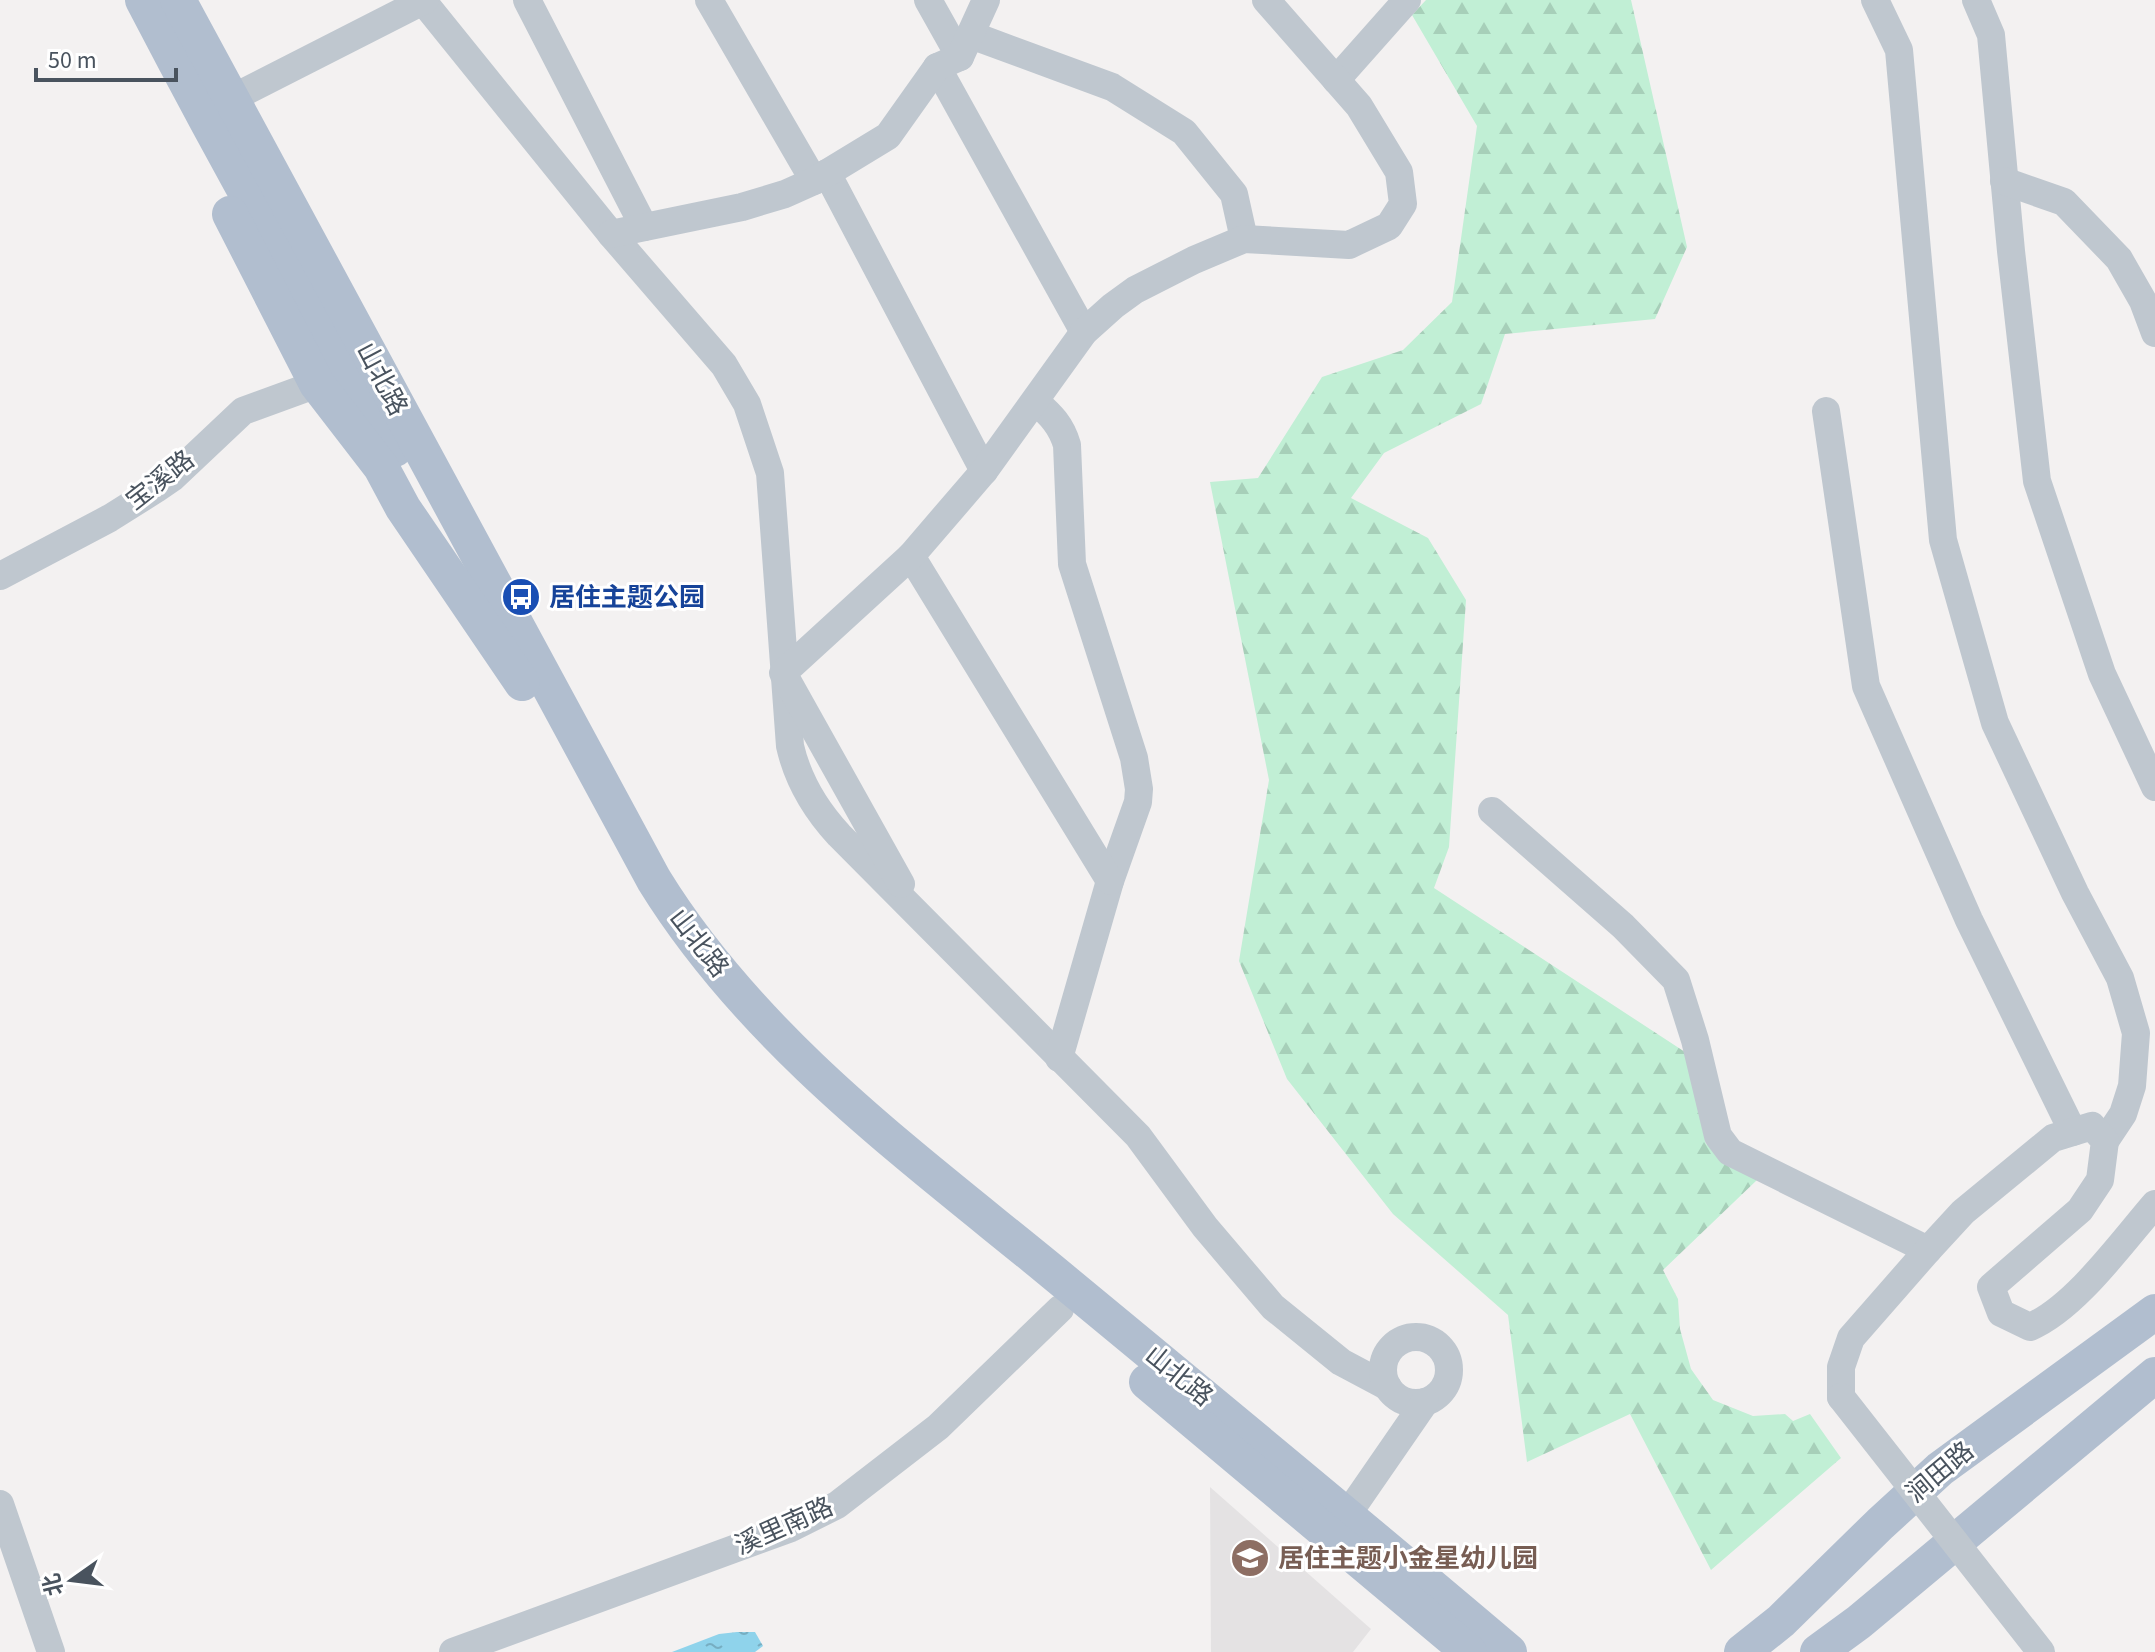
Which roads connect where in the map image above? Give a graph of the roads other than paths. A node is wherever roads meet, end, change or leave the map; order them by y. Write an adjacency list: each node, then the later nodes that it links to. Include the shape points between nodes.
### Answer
1 (143, 0): 14 (main road, 山北路)
2 (178, 0): 14 (main road, 山北路)
3 (423, 0): 14 (street); 18 (street)
4 (527, 0): 17 (street)
5 (709, 0): 15 (street)
6 (928, 0): 12 (street)
7 (986, 0): 12 (street)
8 (1266, 0): 13 (street)
9 (1407, 0): 13 (street)
10 (1875, 0): 35 (street, via 1899,50 1943,540 1995,723 2120,978 2136,1033 2132,1086 2123,1114)
11 (1976, 0): 16 (street, via 1991,35)
12 (956, 53): 15 (street, via 888,136); 19 (street, via 1112,87 1184,132 1234,194); 20 (street)
13 (1336, 80): 19 (street, via 1359,106 1399,172 1403,204 1389,226 1349,245)
14 (217, 106): 22 (main road, via 207,169); 29 (main road, 山北路, via 341,361 397,452); 44 (main road, 山北路, via 654,880 708,957 771,1029 879,1129)
15 (820, 177): 17 (street, via 742,207); 25 (street)
16 (2004, 181): 21 (street, via 2064,202 2119,259); 30 (street, via 2037,481 2102,674)
17 (644, 227): 18 (street)
18 (611, 234): 28 (street, via 724,365 752,417 771,483)
19 (1244, 239): 20 (street, via 1135,290)
20 (1084, 332): 23 (street)
21 (2155, 333)
22 (317, 384): 27 (street, 宝溪路, via 243,411 156,489); 29 (main road, via 376,460)
23 (1036, 402): 25 (street); 32 (street, via 1053,417 1067,445 1072,564 1138,775 1138,802)
24 (1826, 411): 34 (street, via 1866,686 1969,920)
25 (984, 471): 26 (street)
26 (911, 556): 28 (street); 32 (street)
27 (0, 576)
28 (783, 673): 33 (street, via 792,755 810,799 839,835)
29 (522, 683): 38 (main road, 山北路, via 646,904 713,996 808,1094)
30 (2155, 787)
31 (1492, 811): 37 (street, via 1676,980 1718,1136 1730,1152)
32 (1110, 881): 33 (street)
33 (1059, 1058): 41 (street, via 1138,1136 1273,1307 1341,1362)
34 (2073, 1132): 35 (street, via 2092,1126); 37 (street, via 2053,1138 1963,1212)
35 (2105, 1141): 36 (street, via 2100,1180 2080,1210 1991,1287 2001,1313 2030,1327 2047,1320)
36 (2155, 1204)
37 (1928, 1250): 51 (street, bridge, via 1851,1338 1841,1367 1841,1397)
38 (1060, 1309): 46 (street, 溪里南路, via 938,1427 824,1513); 47 (main road, 山北路)
39 (2155, 1312): 49 (main road, 涧田路, via 1940,1469)
40 (2155, 1375): 50 (main road)
41 (1388, 1387): 42 (street, via 1404,1401); 42 (street, via 1386,1355 1402,1340 1423,1337 1442,1348 1450,1369 1443,1390)
42 (1425, 1402): 44 (street)
43 (0, 1504): 45 (street)
44 (1347, 1515): 48 (main road, 山北路)
45 (51, 1652)
46 (453, 1652)
47 (1469, 1652)
48 (1509, 1652)
49 (1742, 1652)
50 (1818, 1652)
51 (2041, 1652)

